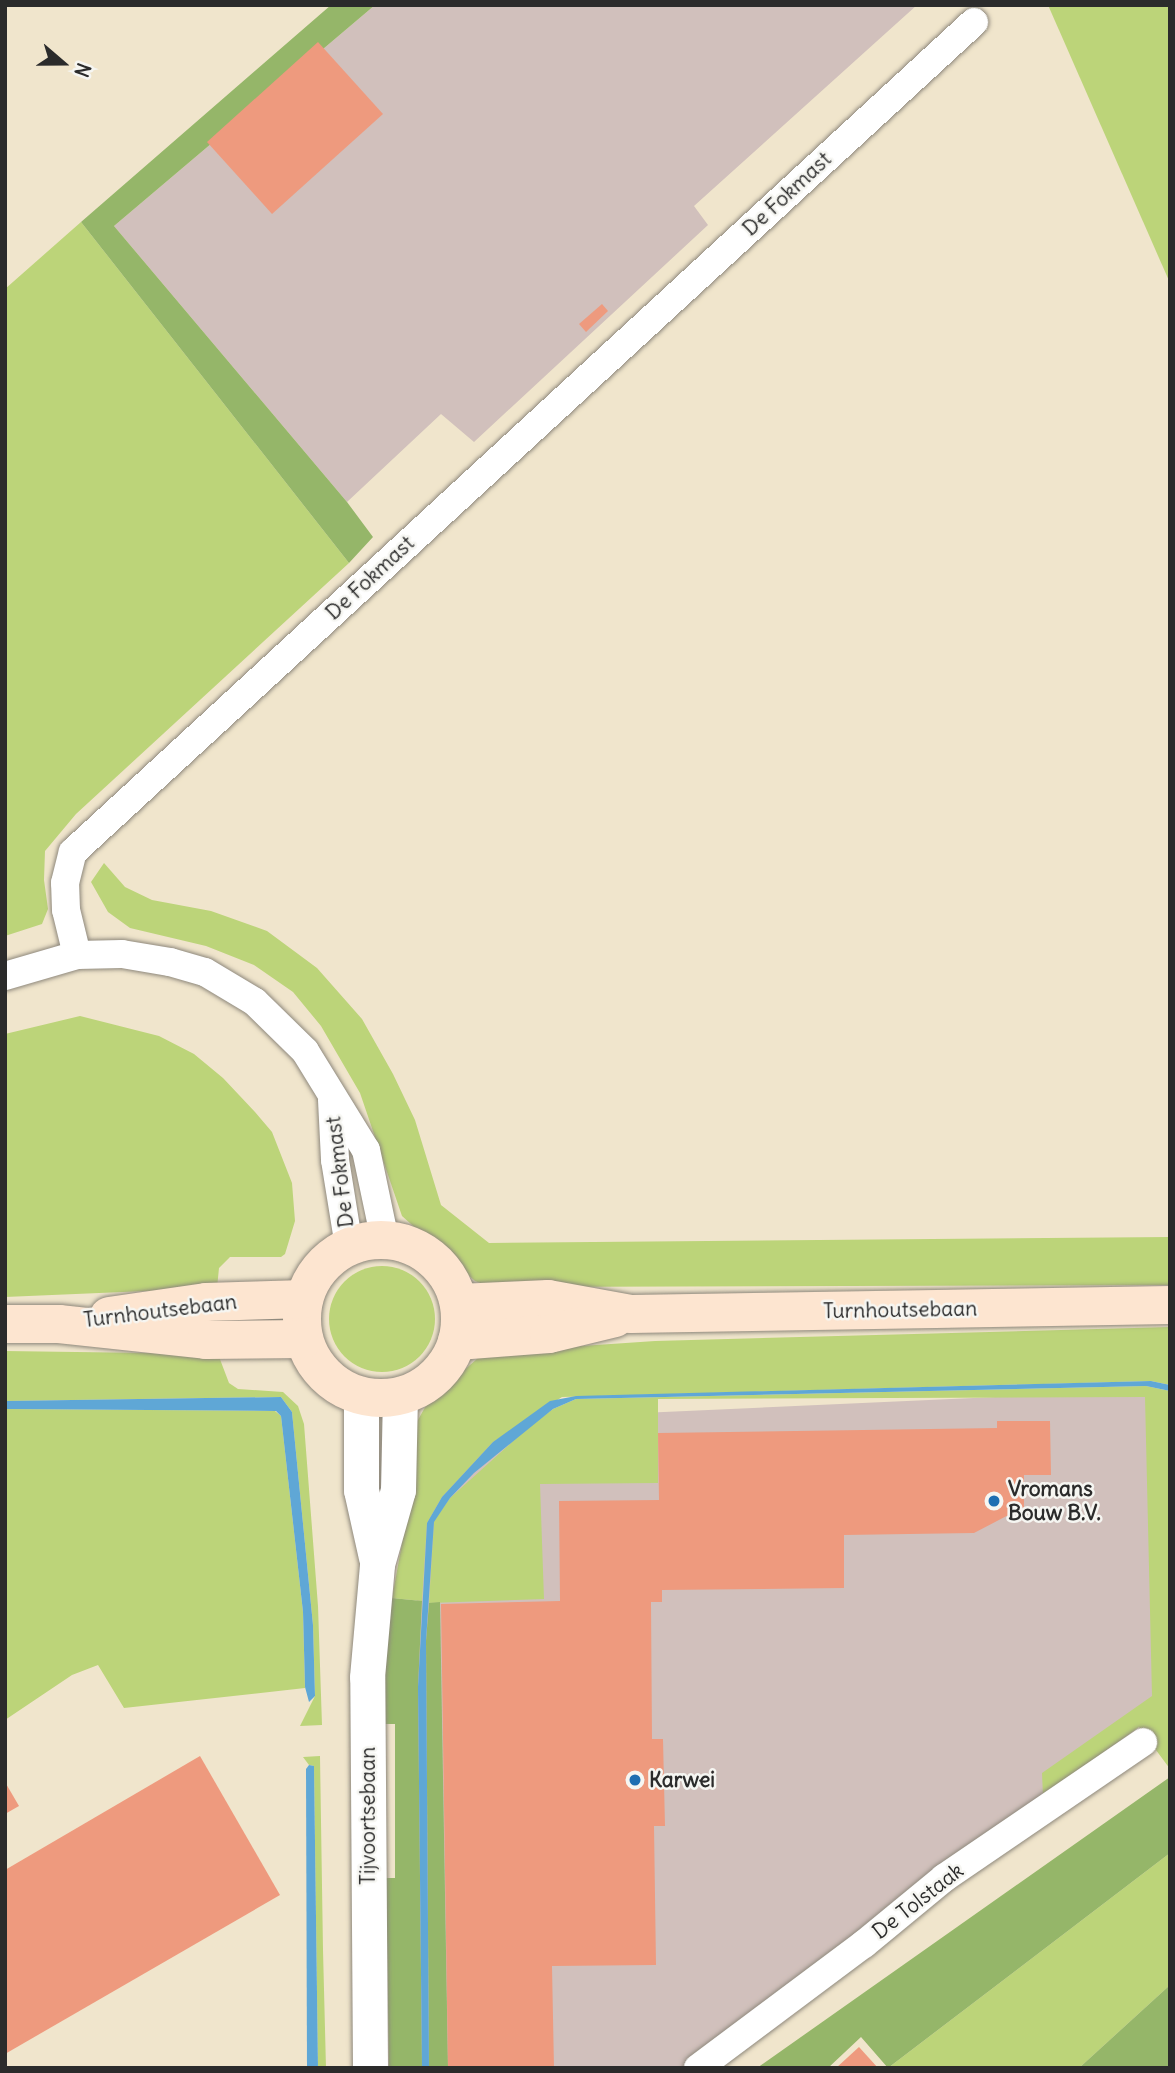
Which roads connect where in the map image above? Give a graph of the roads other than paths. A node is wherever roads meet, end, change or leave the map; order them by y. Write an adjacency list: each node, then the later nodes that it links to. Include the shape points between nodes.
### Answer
1 (974, 22): 2 (street, De Fokmast, via 74,852 65,883)
2 (77, 955): 3 (street); 4 (street, De Fokmast, via 122,954 205,972 255,1002 279,1023 310,1059 366,1150)
3 (5, 976)
4 (367, 1243): 5 (main road, via 321,1268); 6 (main road, via 419,1249 449,1279)
5 (304, 1299): 10 (main road, Turnhoutsebaan, via 206,1302); 11 (main road)
6 (459, 1303): 8 (main road, Turnhoutsebaan, via 548,1299); 12 (main road)
7 (1170, 1305): 8 (main road, Turnhoutsebaan)
8 (631, 1314): 12 (main road, Turnhoutsebaan, via 549,1334)
9 (5, 1324): 10 (main road, Turnhoutsebaan)
10 (59, 1324): 11 (main road, Turnhoutsebaan, via 206,1340)
11 (304, 1339): 13 (main road, via 325,1375)
12 (457, 1341): 14 (main road, via 442,1370 423,1386)
13 (360, 1396): 14 (main road); 15 (street, Tijvoortsebaan, via 361,1490)
14 (400, 1396): 15 (street, Tijvoortsebaan, via 398,1490)
15 (377, 1564): 17 (street, Tijvoortsebaan, via 367,1677)
16 (1143, 1742): 18 (street, De Tolstaak, via 944,1878)
17 (370, 2068)
18 (698, 2068)

